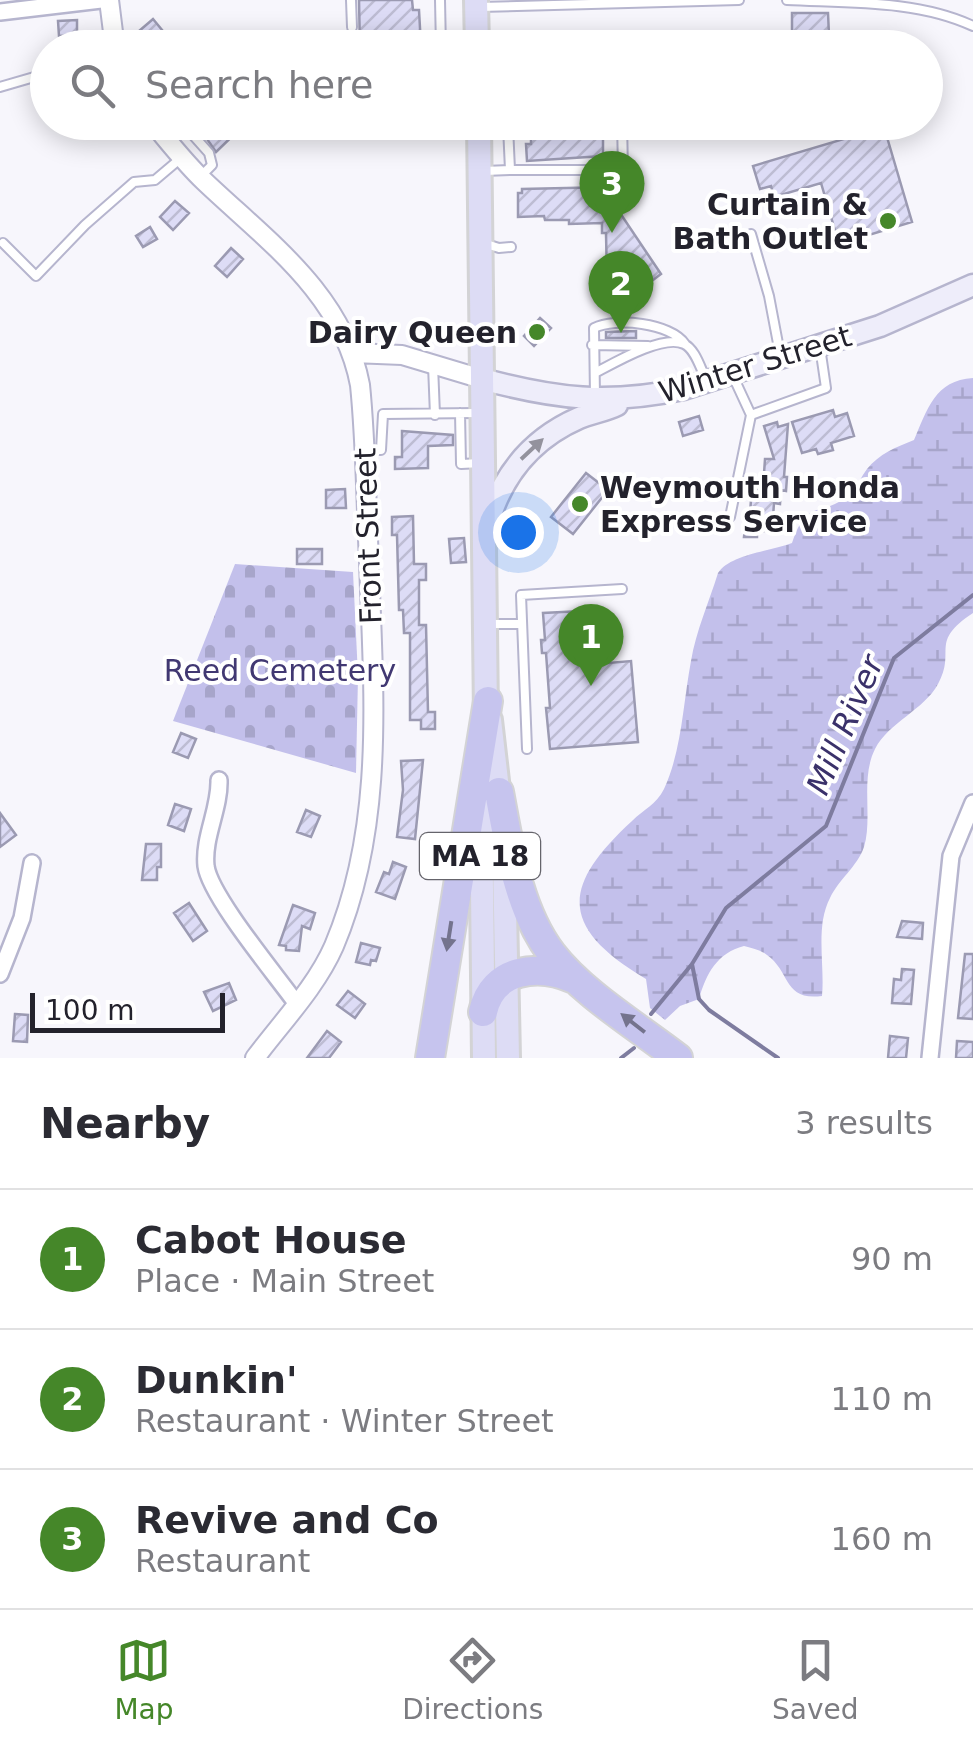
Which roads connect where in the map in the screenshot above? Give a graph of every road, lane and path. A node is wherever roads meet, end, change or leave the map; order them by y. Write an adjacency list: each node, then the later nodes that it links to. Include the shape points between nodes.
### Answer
1 (101, 0): 10 (street)
2 (109, 0): 13 (street)
3 (351, 0): 12 (lane)
4 (440, 0): 14 (lane)
5 (738, 0): 9 (lane)
6 (786, 0): 7 (lane)
7 (891, 2): 11 (lane)
8 (476, 4): 9 (lane); 15 (main road)
9 (513, 4)
10 (0, 12)
11 (973, 26)
12 (352, 28)
13 (113, 30)
14 (441, 30)
15 (476, 30)
16 (30, 78): 17 (lane)
17 (0, 87)
18 (167, 140): 23 (street, Front Street)
19 (198, 140): 26 (lane, via 212,165)
20 (479, 140): 25 (main road, MA 18)
21 (510, 140): 24 (lane)
22 (622, 140): 24 (lane, via 623,170)
23 (181, 158): 26 (street, Front Street); 28 (lane, via 155,180 134,182 36,276)
24 (510, 170): 25 (lane)
25 (480, 171): 29 (main road, MA 18)
26 (200, 177): 36 (street, Front Street, via 316,289)
27 (751, 234): 37 (lane)
28 (3, 242)
29 (482, 242): 30 (lane); 41 (main road, MA 18)
30 (511, 247)
31 (973, 285): 34 (main road, Winter Street)
32 (685, 344): 33 (lane, via 666,330 608,324 594,328); 35 (lane); 42 (lane)
33 (592, 345): 35 (lane); 39 (lane)
34 (820, 345): 37 (main road, Winter Street); 47 (lane, via 826,388)
35 (651, 346): 39 (lane)
36 (353, 353): 38 (street, Winter Street, via 390,353); 48 (street, Front Street)
37 (781, 358): 40 (main road, Winter Street)
38 (433, 365): 41 (street, Winter Street); 46 (lane)
39 (595, 373): 43 (lane)
40 (732, 374): 42 (main road, Winter Street); 47 (lane)
41 (482, 379): 43 (main road, Winter Street); 45 (main road, MA 18)
42 (707, 382): 44 (main road, Winter Street)
43 (595, 400): 44 (main road, Winter Street)
44 (628, 400): 50 (main road, one-way to 44, via 504,481 532,448 578,419)
45 (472, 413): 46 (lane); 50 (main road, MA 18, via 484,463)
46 (435, 414): 48 (lane, via 384,414 381,450)
47 (751, 414): 49 (lane)
48 (364, 450): 63 (street, Front Street, via 375,710 367,827 334,944)
49 (730, 517)
50 (486, 532): 52 (main road, MA 18)
51 (622, 588): 53 (lane, via 521,595)
52 (487, 624): 53 (lane); 54 (main road, MA 18)
53 (522, 624): 55 (lane)
54 (488, 702): 57 (main road, MA 18); 64 (main road, MA 18, via 480,820); 66 (highway, one-way to 66)
55 (527, 749)
56 (219, 780): 63 (street, via 208,872)
57 (499, 792): 61 (main road, MA 18); 62 (highway, via 536,928 554,957)
58 (973, 803): 70 (street, via 951,856)
59 (32, 863): 60 (street, via 22,918)
60 (1, 969)
61 (508, 976): 62 (highway, via 552,971); 64 (highway, via 491,991); 68 (main road, MA 18)
62 (588, 988): 69 (highway, one-way to 62)
63 (296, 1004): 65 (street, Front Street)
64 (483, 1012): 67 (main road, MA 18)
65 (255, 1058)
66 (430, 1058)
67 (484, 1058)
68 (508, 1058)
69 (678, 1058)
70 (930, 1058)

